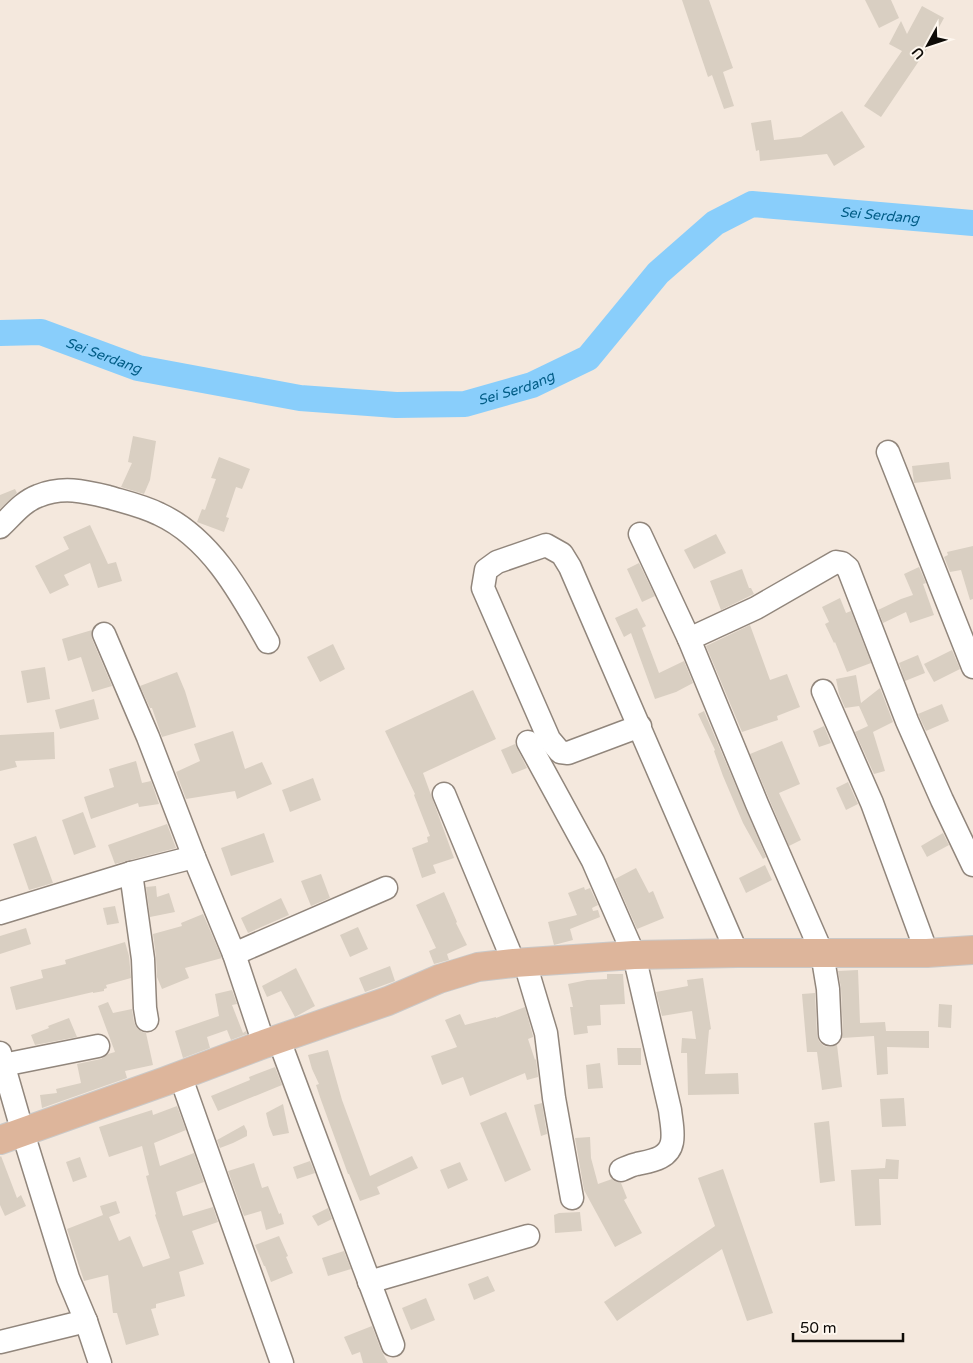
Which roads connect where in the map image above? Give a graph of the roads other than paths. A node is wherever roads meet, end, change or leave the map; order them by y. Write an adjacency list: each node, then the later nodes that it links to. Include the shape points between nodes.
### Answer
1 (888, 452): 7 (street)
2 (0, 527): 6 (street, via 29,500 68,489 101,495 161,514 201,544 229,576)
3 (640, 534): 5 (street)
4 (104, 634): 12 (street)
5 (689, 639): 13 (street, via 756,608 836,562 842,563 848,568 907,721); 19 (street)
6 (268, 642)
7 (973, 667)
8 (823, 691): 20 (street, via 872,803)
9 (640, 726): 9 (street, via 568,753 560,752 549,739 483,588 486,570 497,562 546,545 562,554); 18 (street)
10 (528, 742): 22 (street, via 593,860)
11 (444, 794): 23 (street)
12 (194, 857): 14 (street); 21 (street)
13 (973, 865)
14 (131, 873): 16 (street); 24 (street)
15 (386, 888): 21 (street)
16 (0, 913)
17 (973, 950): 20 (main road)
18 (737, 953): 19 (main road); 22 (main road)
19 (822, 953): 20 (main road); 25 (street)
20 (927, 953)
21 (234, 954): 26 (street)
22 (634, 956): 23 (main road); 31 (street, via 673,1134 672,1144 663,1155)
23 (520, 963): 26 (main road, via 478,968 439,979 388,1001); 32 (street, via 546,1033)
24 (147, 1020)
25 (830, 1034)
26 (272, 1042): 29 (main road); 34 (street)
27 (98, 1046): 28 (street)
28 (2, 1059): 30 (street)
29 (180, 1075): 30 (main road); 39 (street)
30 (11, 1136): 35 (street)
31 (622, 1170)
32 (572, 1198)
33 (528, 1236): 34 (street)
34 (369, 1282): 37 (street)
35 (86, 1321): 36 (street); 38 (street)
36 (0, 1342)
37 (393, 1345)
38 (100, 1363)
39 (282, 1363)

